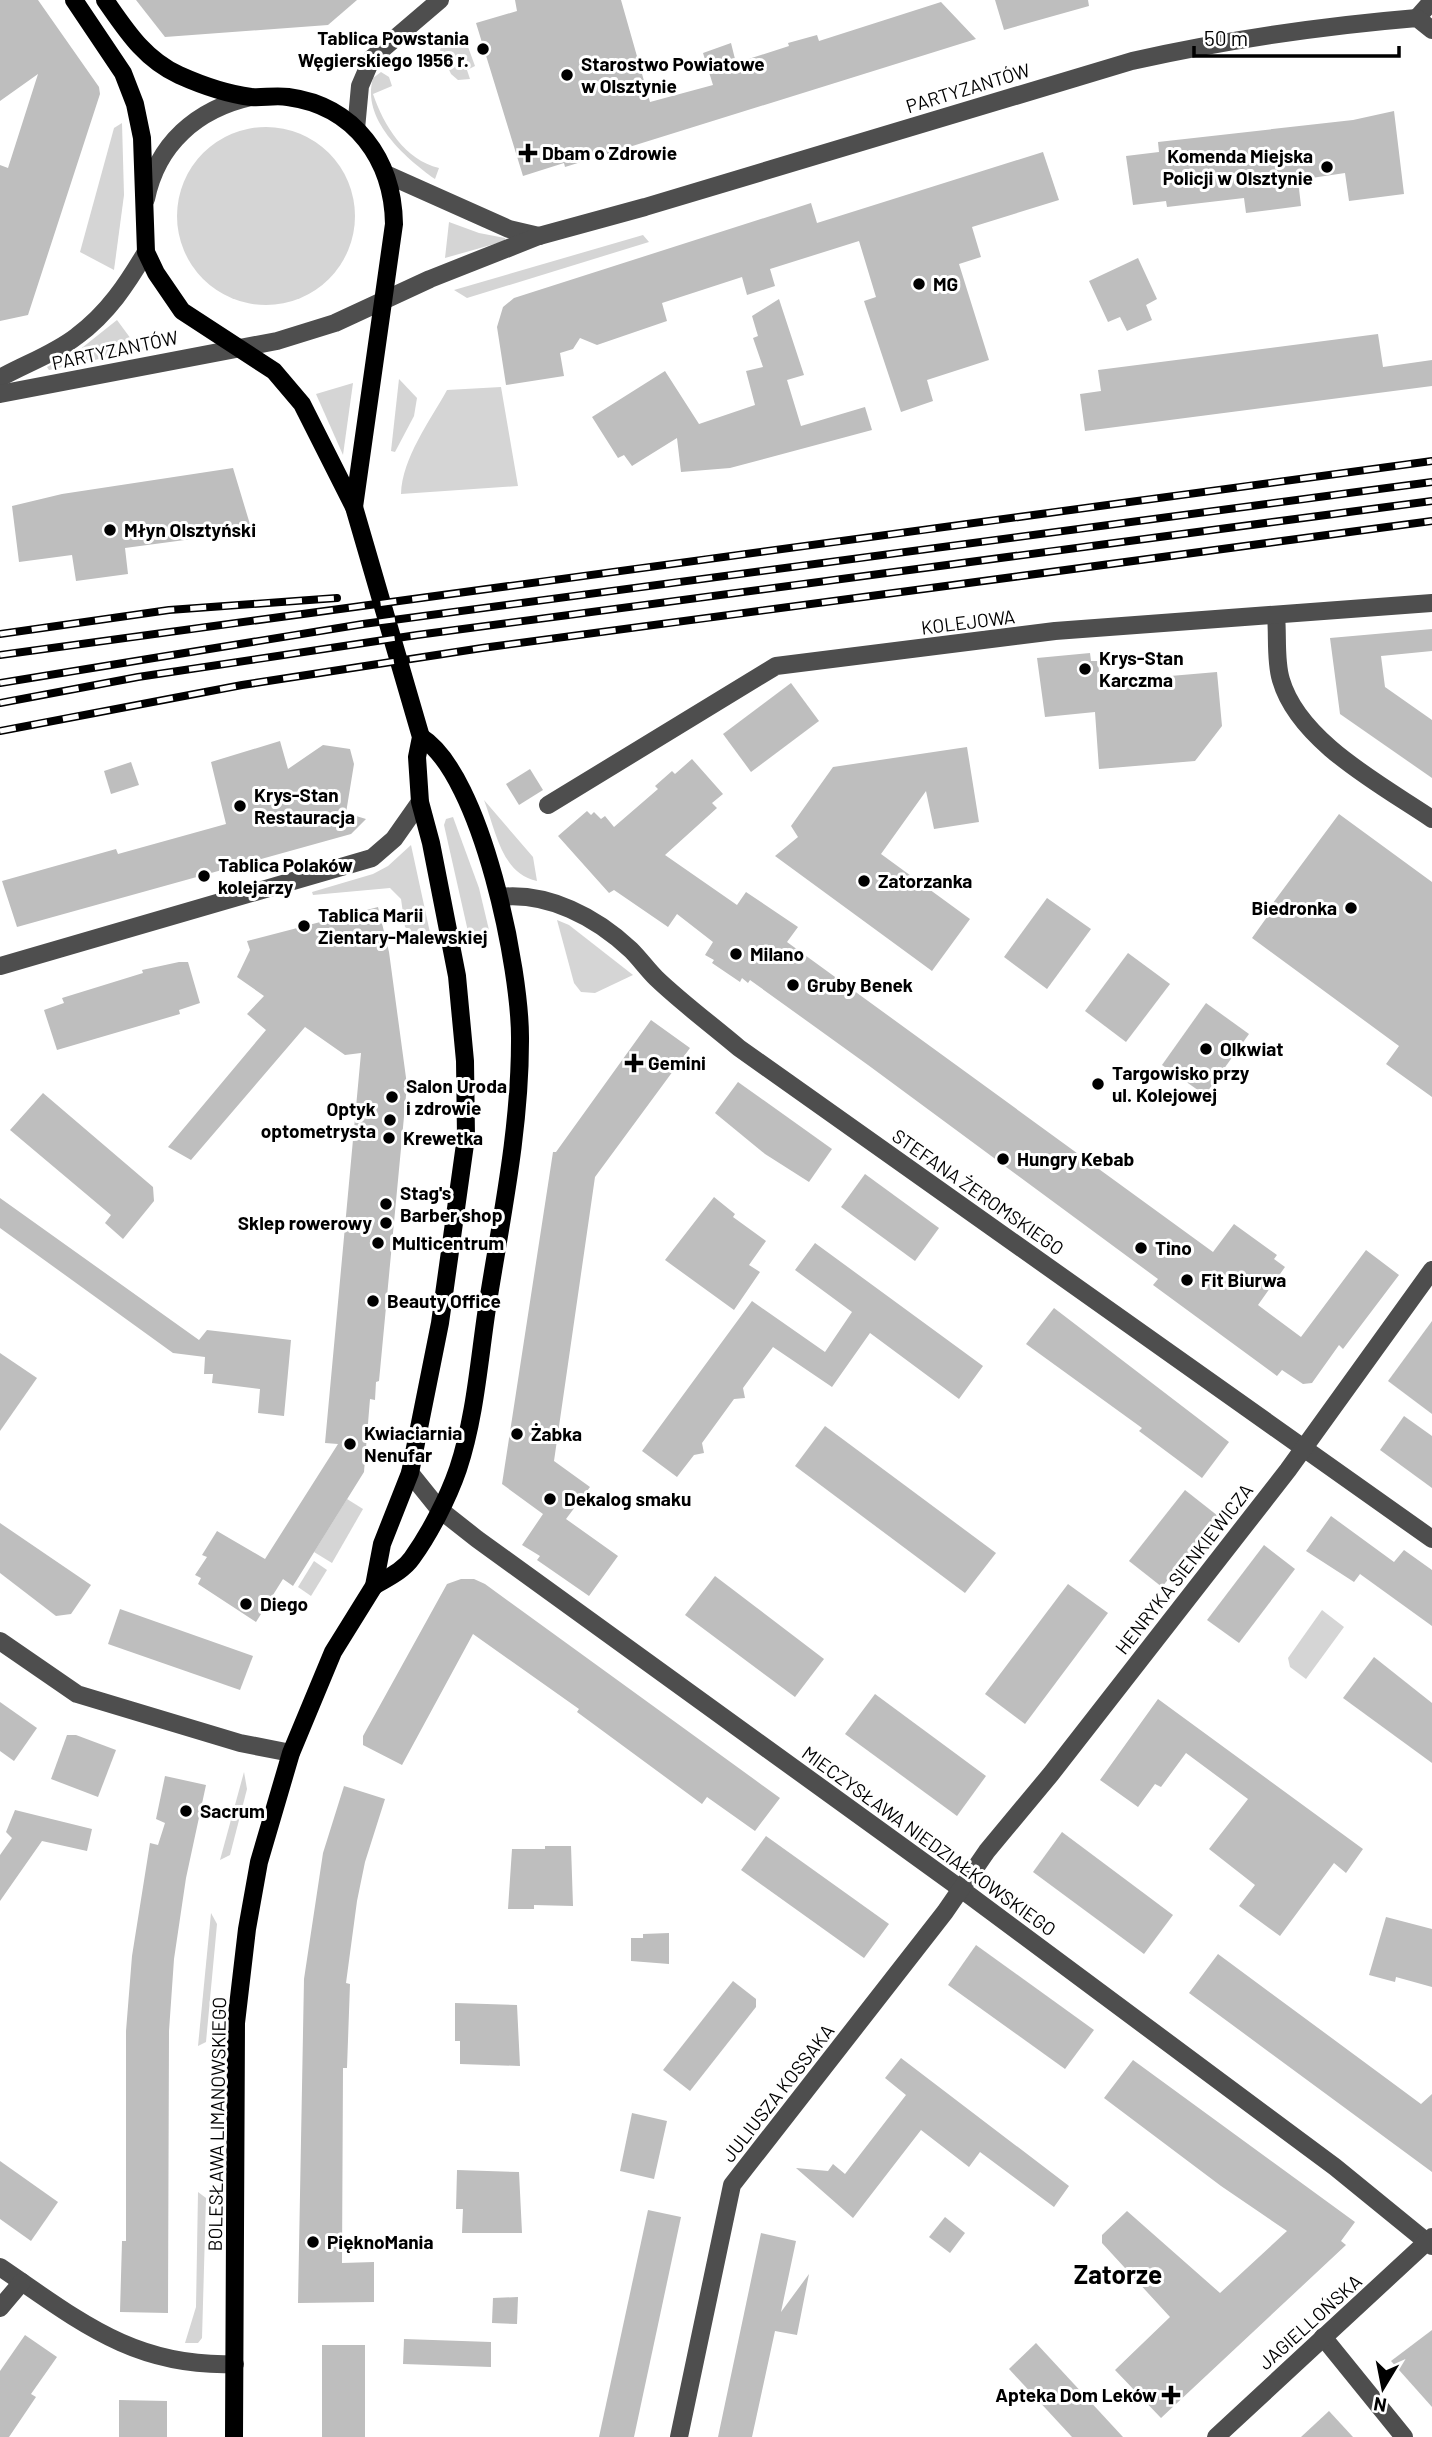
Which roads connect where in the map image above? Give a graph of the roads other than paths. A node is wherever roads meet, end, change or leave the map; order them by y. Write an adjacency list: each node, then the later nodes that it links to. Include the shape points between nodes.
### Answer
1 (74, 0): 10 (main road, via 123,73 135,104 142,138)
2 (104, 0): 7 (main road, via 152,59 186,78)
3 (440, 0): 8 (street, via 372,58 364,71)
4 (1432, 1): 5 (street)
5 (1417, 18): 6 (street); 11 (street, PARTYZANTÓW, via 1206,44 1132,61)
6 (1432, 30)
7 (251, 97): 8 (main road, via 307,101); 10 (street, via 212,109 179,133 156,166)
8 (356, 129): 9 (main road)
9 (388, 175): 11 (street, PARTYZANTÓW, via 509,229); 13 (main road, BOLESŁAWA LIMANOWSKIEGO, via 394,224)
10 (144, 205): 12 (main road)
11 (539, 236): 13 (street, PARTYZANTÓW)
12 (146, 252): 14 (main road, BOLESŁAWA LIMANOWSKIEGO, via 182,311); 15 (street, PARTYZANTÓW, via 124,289 97,320 76,337)
13 (384, 301): 14 (street, PARTYZANTÓW, via 313,330); 17 (main road, BOLESŁAWA LIMANOWSKIEGO)
14 (238, 348): 16 (street, PARTYZANTÓW); 17 (main road, BOLESŁAWA LIMANOWSKIEGO, via 274,371 292,390)
15 (0, 378)
16 (0, 394)
17 (356, 514): 20 (main road, BOLESŁAWA LIMANOWSKIEGO)
18 (1432, 603): 19 (street, KOLEJOWA)
19 (1276, 616): 22 (street, KOLEJOWA, via 1055,631 776,666); 23 (street, via 1280,679 1297,713 1329,748)
20 (421, 737): 21 (main road, BOLESŁAWA LIMANOWSKIEGO, via 417,757); 24 (main road, BOLESŁAWA LIMANOWSKIEGO, via 444,757 459,786)
21 (420, 802): 25 (street, via 394,839 372,858); 28 (main road, BOLESŁAWA LIMANOWSKIEGO, via 457,976 466,1137 440,1323)
22 (548, 805)
23 (1432, 819)
24 (499, 897): 27 (street, STEFANA ŻEROMSKIEGO, via 544,898 573,909 629,949 656,978 740,1048); 29 (main road, BOLESŁAWA LIMANOWSKIEGO, via 513,961 520,1038 517,1117 470,1416 458,1469)
25 (0, 966)
26 (1432, 1270): 27 (street, HENRYKA SIENKIEWICZA)
27 (1306, 1446): 30 (street, STEFANA ŻEROMSKIEGO); 34 (street, HENRYKA SIENKIEWICZA)
28 (410, 1473): 29 (street, MIECZYSŁAWA NIEDZIAŁKOWSKIEGO); 31 (main road, BOLESŁAWA LIMANOWSKIEGO, via 382,1544)
29 (439, 1509): 31 (main road, BOLESŁAWA LIMANOWSKIEGO, via 411,1560); 34 (street, MIECZYSŁAWA NIEDZIAŁKOWSKIEGO)
30 (1432, 1539)
31 (374, 1586): 33 (main road, BOLESŁAWA LIMANOWSKIEGO, via 333,1653)
32 (0, 1642): 33 (street, via 77,1694 240,1743)
33 (290, 1753): 40 (main road, BOLESŁAWA LIMANOWSKIEGO, via 259,1862 236,2023)
34 (961, 1889): 35 (street, MIECZYSŁAWA NIEDZIAŁKOWSKIEGO); 42 (street, JULIUSZA KOSSAKA, via 732,2186)
35 (1430, 2241): 39 (street, JAGIELLOŃSKA)
36 (0, 2267): 37 (street)
37 (22, 2282): 38 (street); 40 (street, via 104,2337 127,2346 203,2365)
38 (0, 2308)
39 (1323, 2337): 43 (street, JAGIELLOŃSKA); 44 (street)
40 (234, 2364): 41 (main road, BOLESŁAWA LIMANOWSKIEGO)
41 (234, 2437)
42 (679, 2437)
43 (1216, 2437)
44 (1404, 2437)

